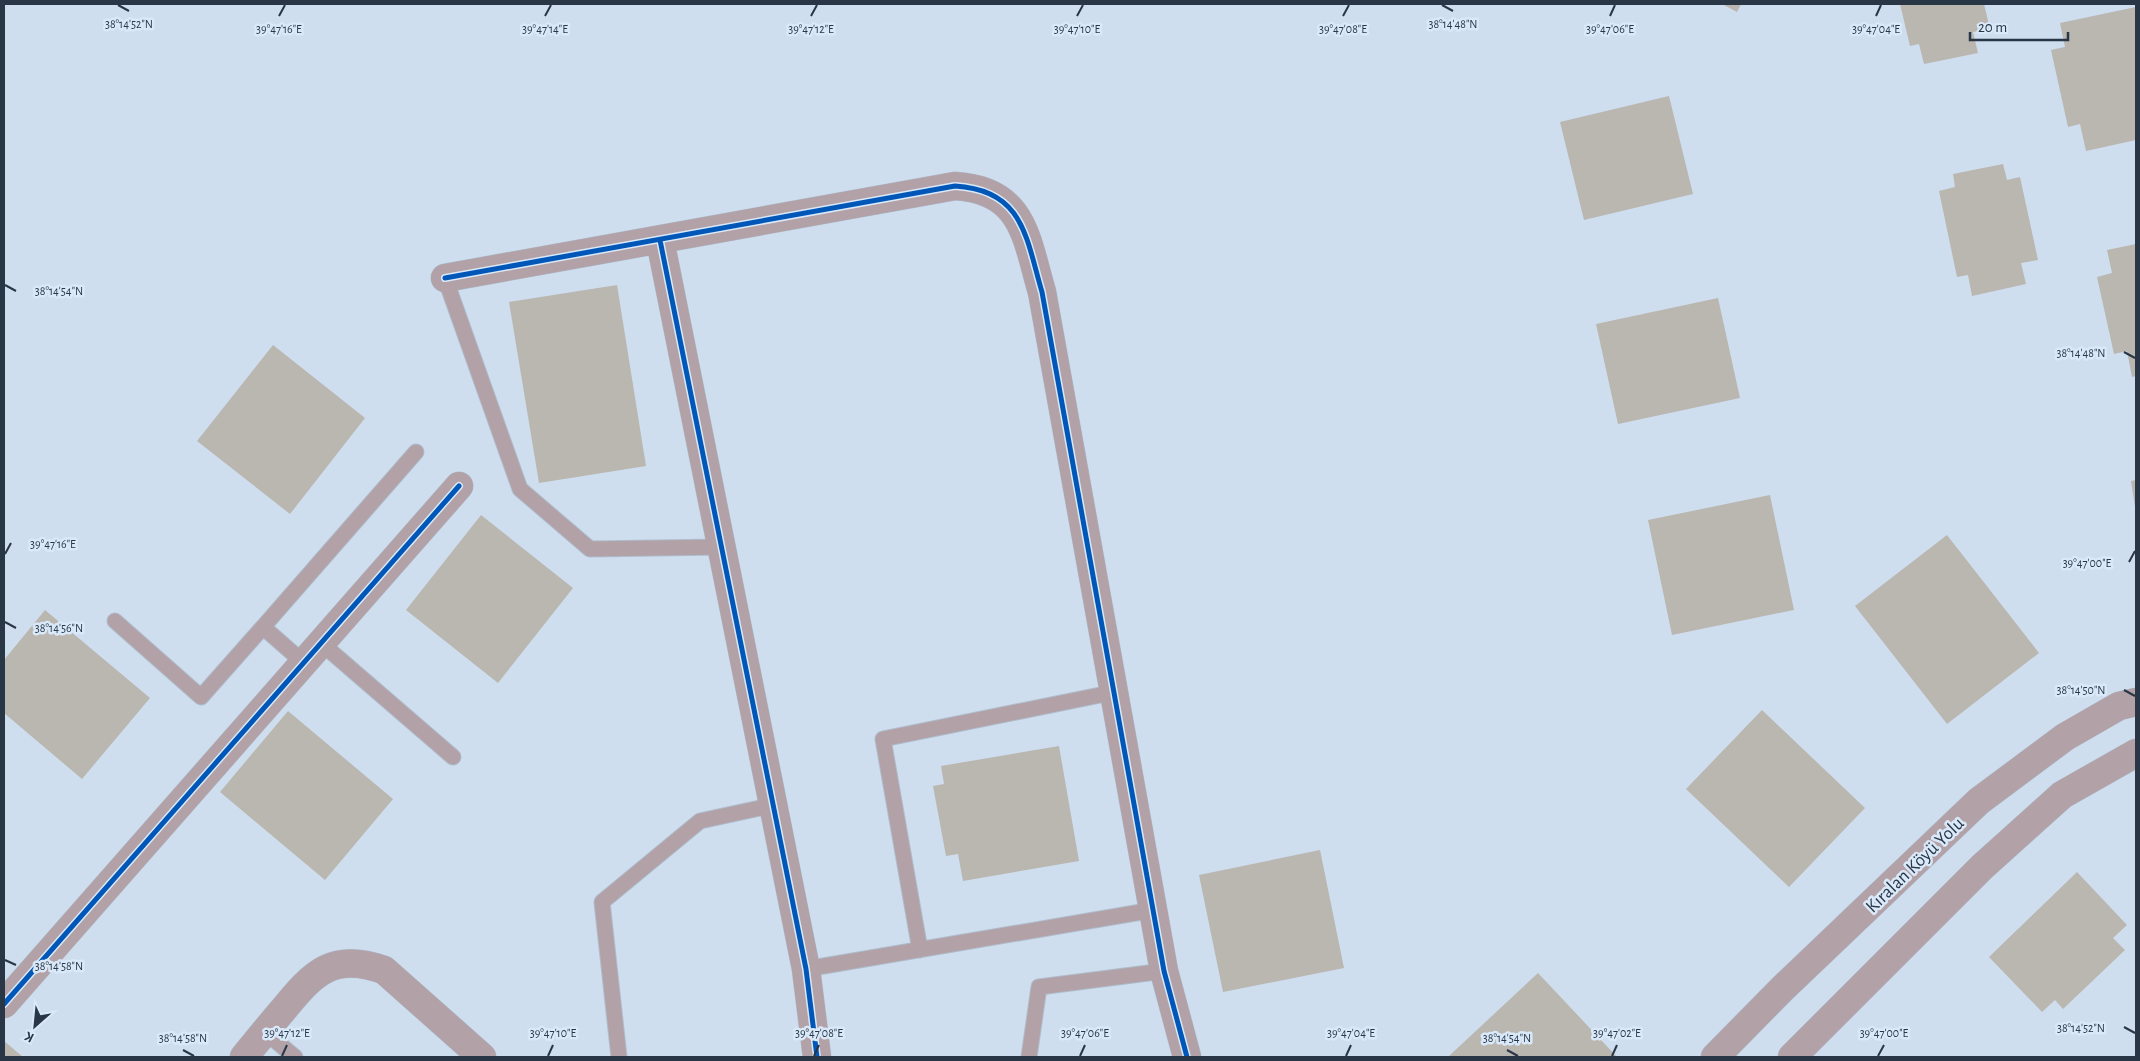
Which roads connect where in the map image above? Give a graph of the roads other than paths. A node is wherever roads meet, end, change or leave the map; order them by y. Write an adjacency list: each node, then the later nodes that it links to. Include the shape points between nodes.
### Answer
1 (660, 240): 2 (street); 5 (street); 9 (street, via 955,186 982,190 1006,204 1022,224 1042,292)
2 (444, 278): 5 (lane, via 520,489 590,549)
3 (416, 452): 7 (lane)
4 (459, 486): 8 (street)
5 (722, 548): 13 (street)
6 (114, 621): 7 (lane, via 201,697)
7 (262, 627): 8 (lane)
8 (312, 653): 12 (lane); 18 (street)
9 (1115, 692): 14 (street); 15 (lane, via 883,739)
10 (2136, 702): 27 (street, Kıralan Köyü Yolu, via 2119,706 2065,737 1979,801)
11 (2136, 753): 28 (street, via 2062,795 1982,867)
12 (453, 757)
13 (774, 805): 16 (street); 23 (lane, via 700,821 602,902)
14 (1153, 910): 15 (lane); 17 (street)
15 (920, 950): 16 (lane)
16 (806, 969): 24 (street)
17 (1164, 971): 25 (lane, via 1039,987); 26 (street)
18 (4, 1004)
19 (265, 1032): 20 (street); 21 (lane); 22 (street, via 306,981 339,964 362,964 384,970)
20 (244, 1057)
21 (296, 1057)
22 (482, 1057)
23 (619, 1057)
24 (817, 1057)
25 (1029, 1057)
26 (1187, 1057)
27 (1715, 1057)
28 (1792, 1057)

